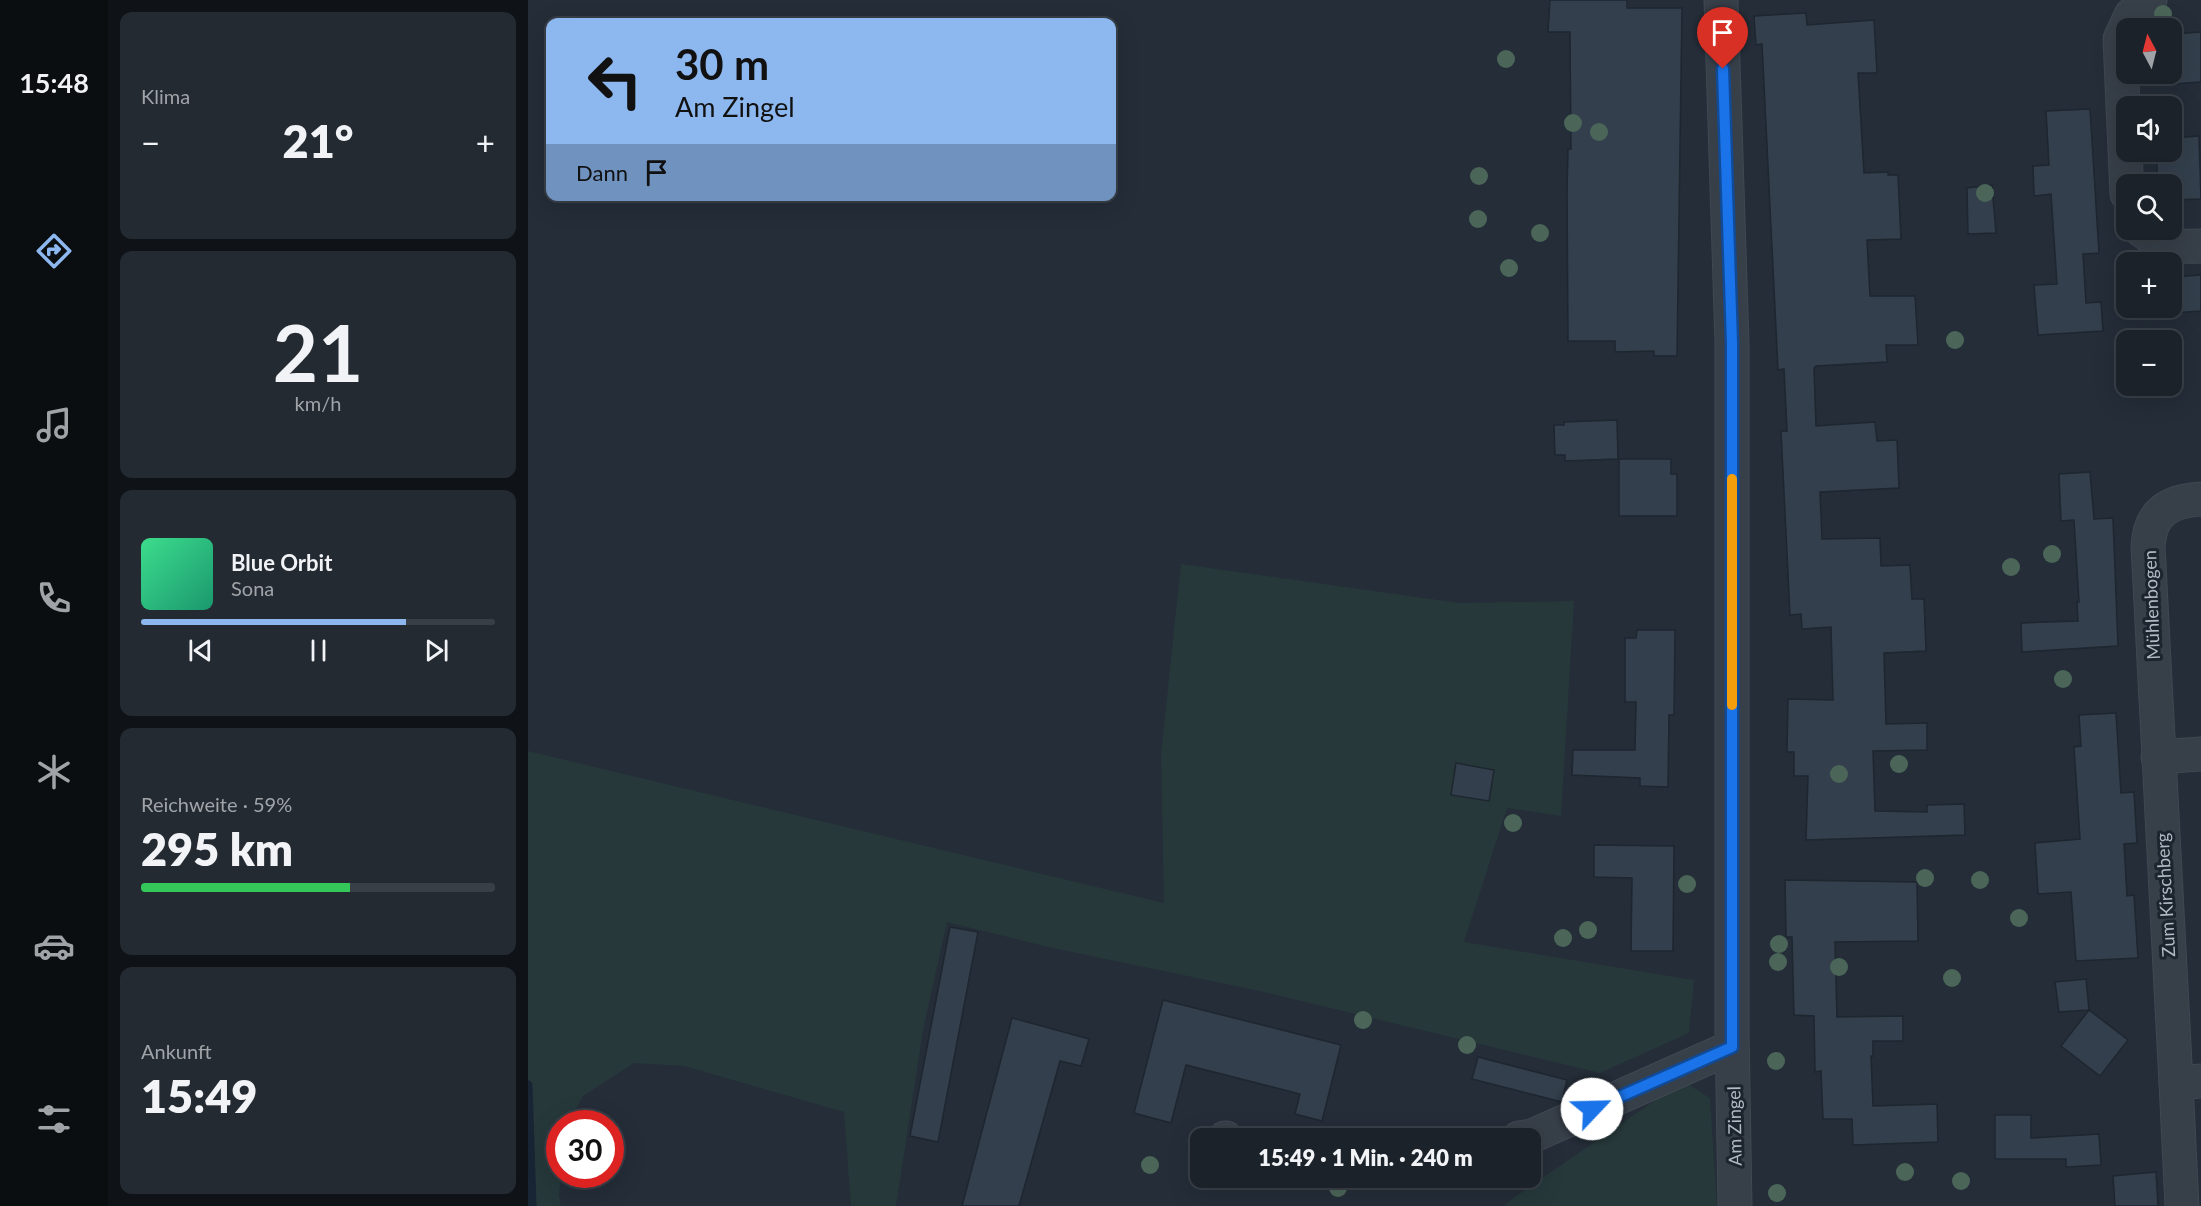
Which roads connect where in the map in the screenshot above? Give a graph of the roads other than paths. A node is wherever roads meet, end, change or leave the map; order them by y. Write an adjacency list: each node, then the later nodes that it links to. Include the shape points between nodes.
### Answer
1 (1721, 0): 10 (street, Am Zingel, via 1732,343)
2 (2150, 0): 3 (street, via 2131,15 2120,39)
3 (2126, 174)
4 (2155, 240): 5 (street, via 2166,245)
5 (2201, 246)
6 (2201, 499): 7 (street, Mühlenbogen, via 2170,505 2149,534)
7 (2155, 708): 9 (street, Zum Kirschberg)
8 (2201, 754): 9 (street)
9 (2158, 757): 11 (street, Zum Kirschberg)
10 (1732, 1047): 12 (street); 13 (street, Am Zingel)
11 (2188, 1082): 14 (street, Zum Kirschberg)
12 (1541, 1130)
13 (1735, 1206)
14 (2182, 1206)

